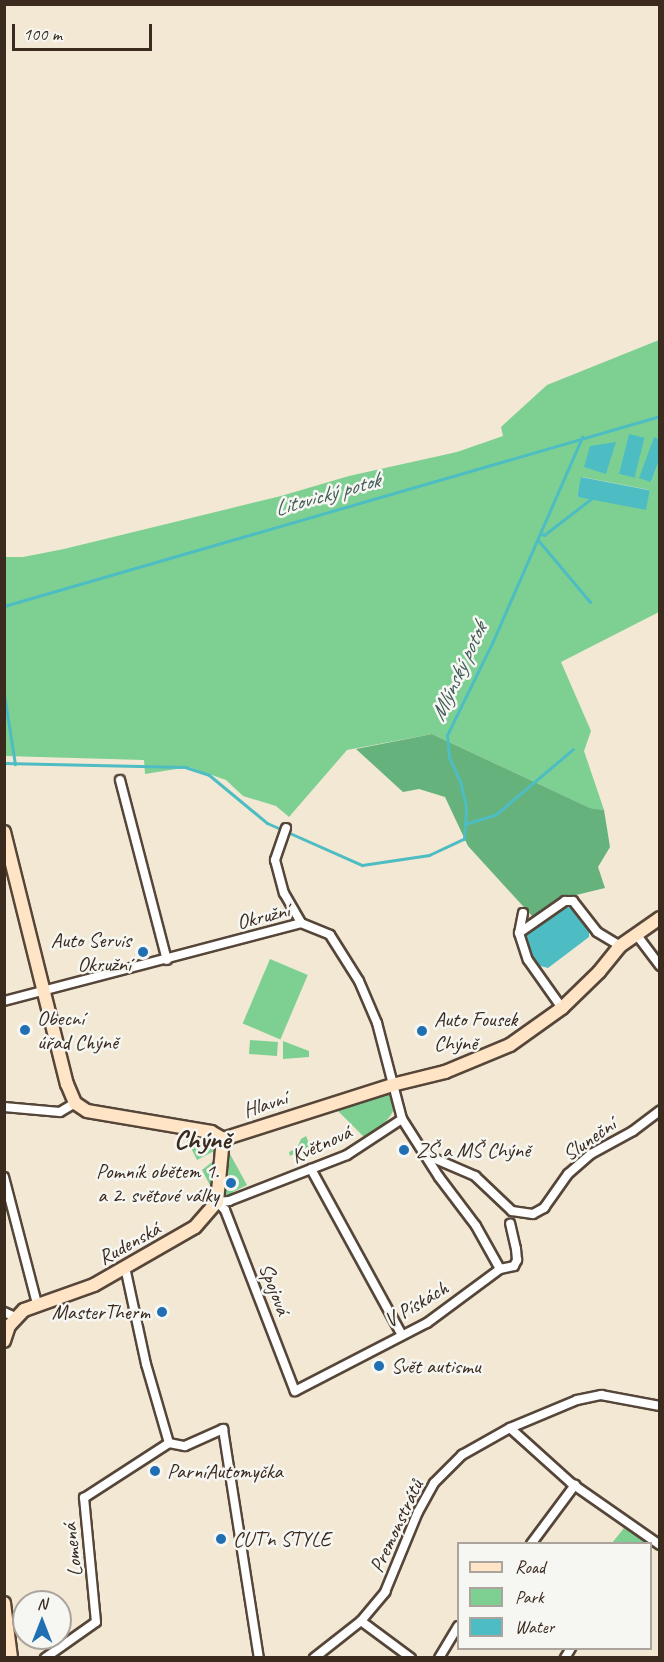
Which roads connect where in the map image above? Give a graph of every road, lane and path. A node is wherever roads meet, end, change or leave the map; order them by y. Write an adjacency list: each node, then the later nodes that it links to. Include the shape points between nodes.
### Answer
1 (120, 780): 10 (street)
2 (286, 828): 6 (street, via 275,860 284,893)
3 (4, 832): 12 (street)
4 (523, 913): 7 (street)
5 (660, 918): 8 (street, Hlavní)
6 (302, 923): 10 (street, Okružní); 15 (street, Okružní, via 330,935 359,981 377,1023)
7 (519, 933): 9 (street, via 565,901 573,901 597,932); 14 (street, via 528,960)
8 (636, 934): 9 (street, Hlavní); 11 (street)
9 (620, 946): 14 (street, Hlavní)
10 (167, 960): 12 (street, Okružní)
11 (660, 966)
12 (45, 992): 13 (street, Okružní); 16 (street)
13 (4, 1001)
14 (562, 1008): 15 (street, Hlavní, via 510,1045 445,1072)
15 (392, 1085): 19 (street); 20 (street, Hlavní)
16 (75, 1103): 17 (street, via 60,1112); 20 (street, Hlavní, via 87,1111 211,1132)
17 (4, 1107)
18 (660, 1111): 21 (street, Sluneční, via 591,1154 568,1174 544,1208 533,1214 512,1211 475,1176)
19 (402, 1119): 21 (street); 22 (street, Květnová, via 347,1155)
20 (223, 1139): 24 (street)
21 (424, 1154): 27 (street, via 476,1226)
22 (311, 1169): 24 (street, Květnová, via 229,1202); 30 (street)
23 (4, 1177): 28 (street)
24 (217, 1202): 26 (street, Rudenská, via 180,1238); 32 (street, Spojová, via 225,1210)
25 (510, 1224): 27 (street, V Pískách, via 517,1260 514,1266)
26 (125, 1267): 28 (street, Rudenská, via 94,1285); 35 (street, via 146,1364)
27 (500, 1269): 30 (street, V Pískách, via 427,1323)
28 (37, 1304): 29 (street, Rudenská)
29 (10, 1314): 31 (street, Rudenská)
30 (402, 1335): 32 (street, V Pískách)
31 (4, 1341)
32 (295, 1391)
33 (660, 1406): 34 (street, Premonstrátů, via 601,1395)
34 (510, 1428): 36 (street); 40 (street, Premonstrátů, via 462,1455 434,1483 385,1592)
35 (170, 1443): 43 (street, Lomená, via 84,1498 96,1622); 44 (street, Lomená, via 185,1446 223,1429)
36 (575, 1485): 37 (street); 38 (street)
37 (532, 1542)
38 (658, 1544)
39 (4, 1603): 42 (street)
40 (361, 1621): 45 (street, Premonstrátů); 46 (street)
41 (457, 1629): 47 (street)
42 (11, 1658)
43 (45, 1658)
44 (259, 1658)
45 (314, 1658)
46 (411, 1658)
47 (439, 1658)

